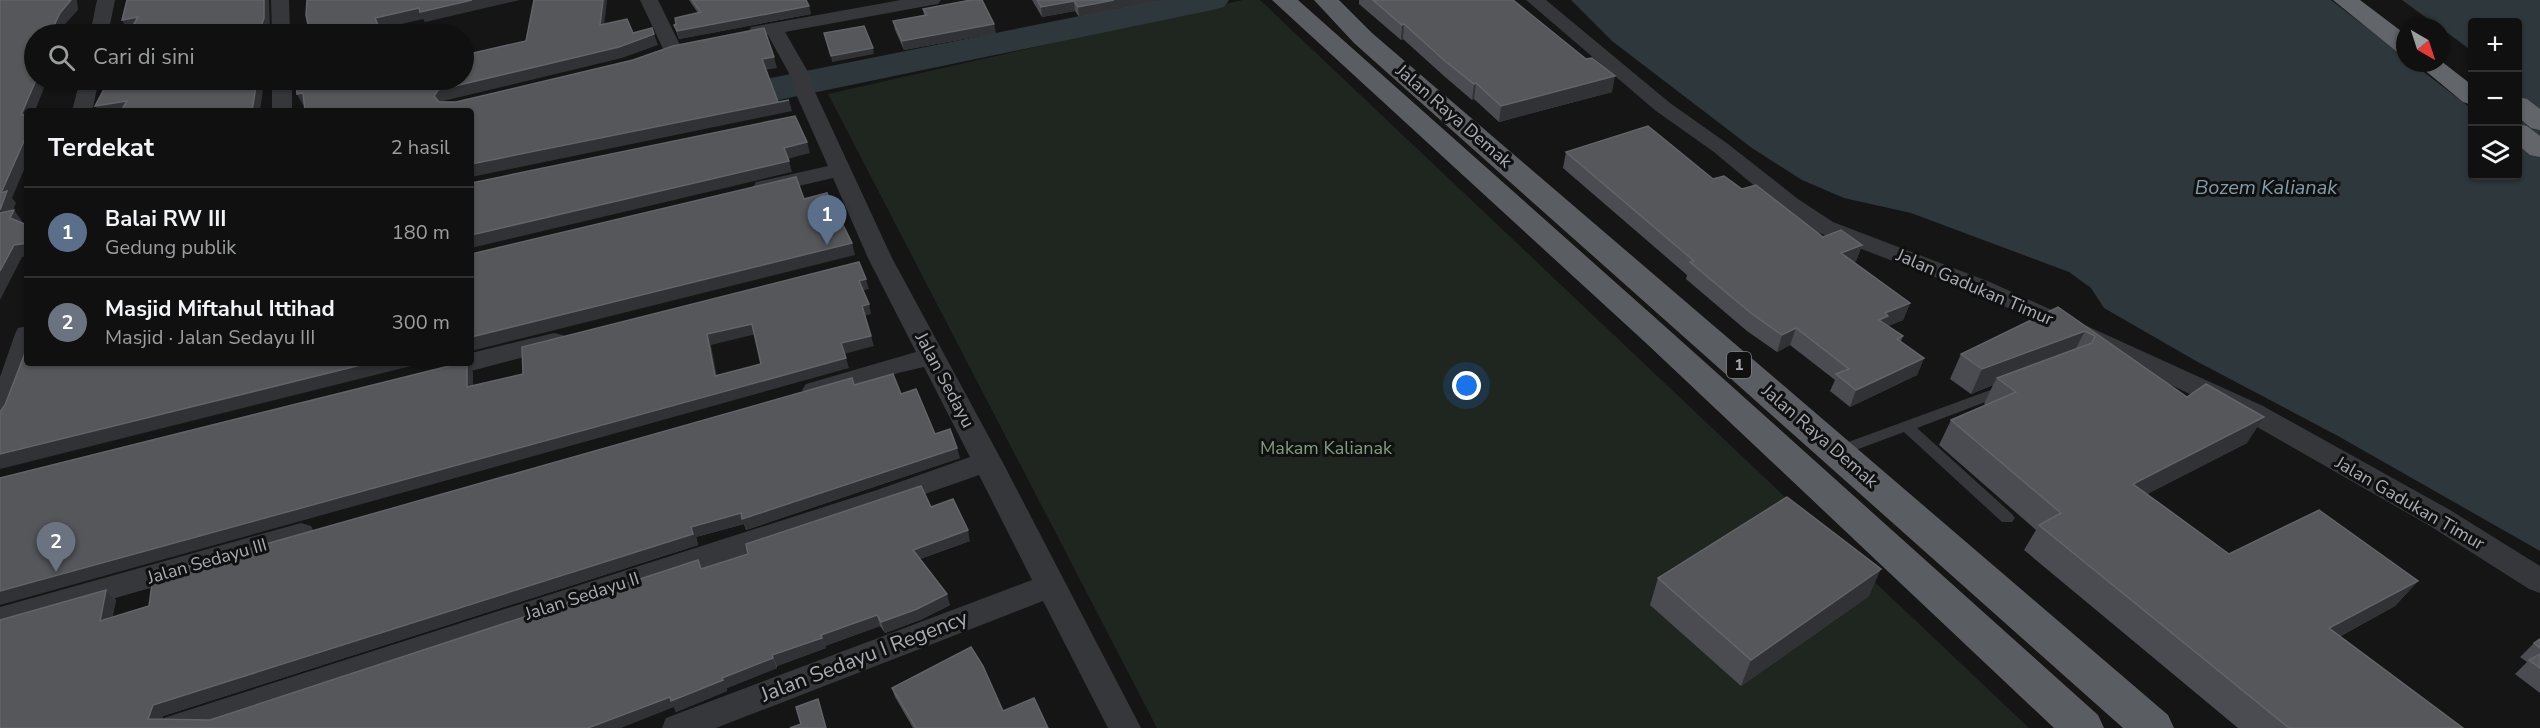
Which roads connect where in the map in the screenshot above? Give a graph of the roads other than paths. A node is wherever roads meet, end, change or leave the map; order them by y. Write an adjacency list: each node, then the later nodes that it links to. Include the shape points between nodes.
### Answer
1 (106, 0): 12 (street)
2 (280, 0): 13 (street)
3 (649, 0): 17 (street, via 663,53)
4 (932, 0): 10 (street)
5 (1284, 0): 19 (highway, Jalan Raya Demak / 1)
6 (1326, 0): 19 (highway, Jalan Raya Demak / 1)
7 (1536, 0): 46 (street, Jalan Gadukan Timur, via 1663,107 1825,227 1982,287 2254,413 2440,518)
8 (2345, 0): 16 (highway)
9 (2376, 0): 11 (highway)
10 (842, 8): 14 (street)
11 (2400, 18)
12 (101, 24)
13 (281, 24)
14 (773, 28): 15 (street); 31 (street, Jalan Sedayu)
15 (739, 35)
16 (2396, 39)
17 (694, 44)
18 (2450, 55): 20 (highway)
19 (1367, 57): 42 (highway, Jalan Raya Demak / 1); 52 (highway, Jalan Raya Demak / 1)
20 (2468, 69)
21 (2440, 72): 24 (highway)
22 (87, 90): 25 (street)
23 (282, 90): 26 (street)
24 (2468, 94)
25 (83, 108)
26 (282, 108)
27 (2522, 109): 28 (highway)
28 (2540, 122)
29 (2522, 136): 30 (highway)
30 (2540, 149)
31 (840, 170): 32 (street); 35 (street, Jalan Sedayu, via 869,260)
32 (744, 192)
33 (574, 336): 36 (street)
34 (24, 349): 37 (street)
35 (933, 357): 39 (street); 43 (street, Jalan Sedayu)
36 (474, 361)
37 (21, 364): 40 (street)
38 (2018, 384): 41 (lane)
39 (790, 397)
40 (0, 416)
41 (1906, 426): 42 (lane); 44 (lane)
42 (1837, 452): 53 (highway, Jalan Raya Demak / 1)
43 (988, 461): 47 (street, Jalan Sedayu); 49 (street, Jalan Sedayu II)
44 (2007, 518)
45 (321, 529): 48 (street, Jalan Sedayu III)
46 (2540, 581)
47 (1051, 585): 50 (street, Jalan Sedayu I Regency); 51 (street, Jalan Sedayu)
48 (0, 619)
49 (176, 728)
50 (678, 728)
51 (1125, 728)
52 (2083, 728)
53 (2153, 728)

